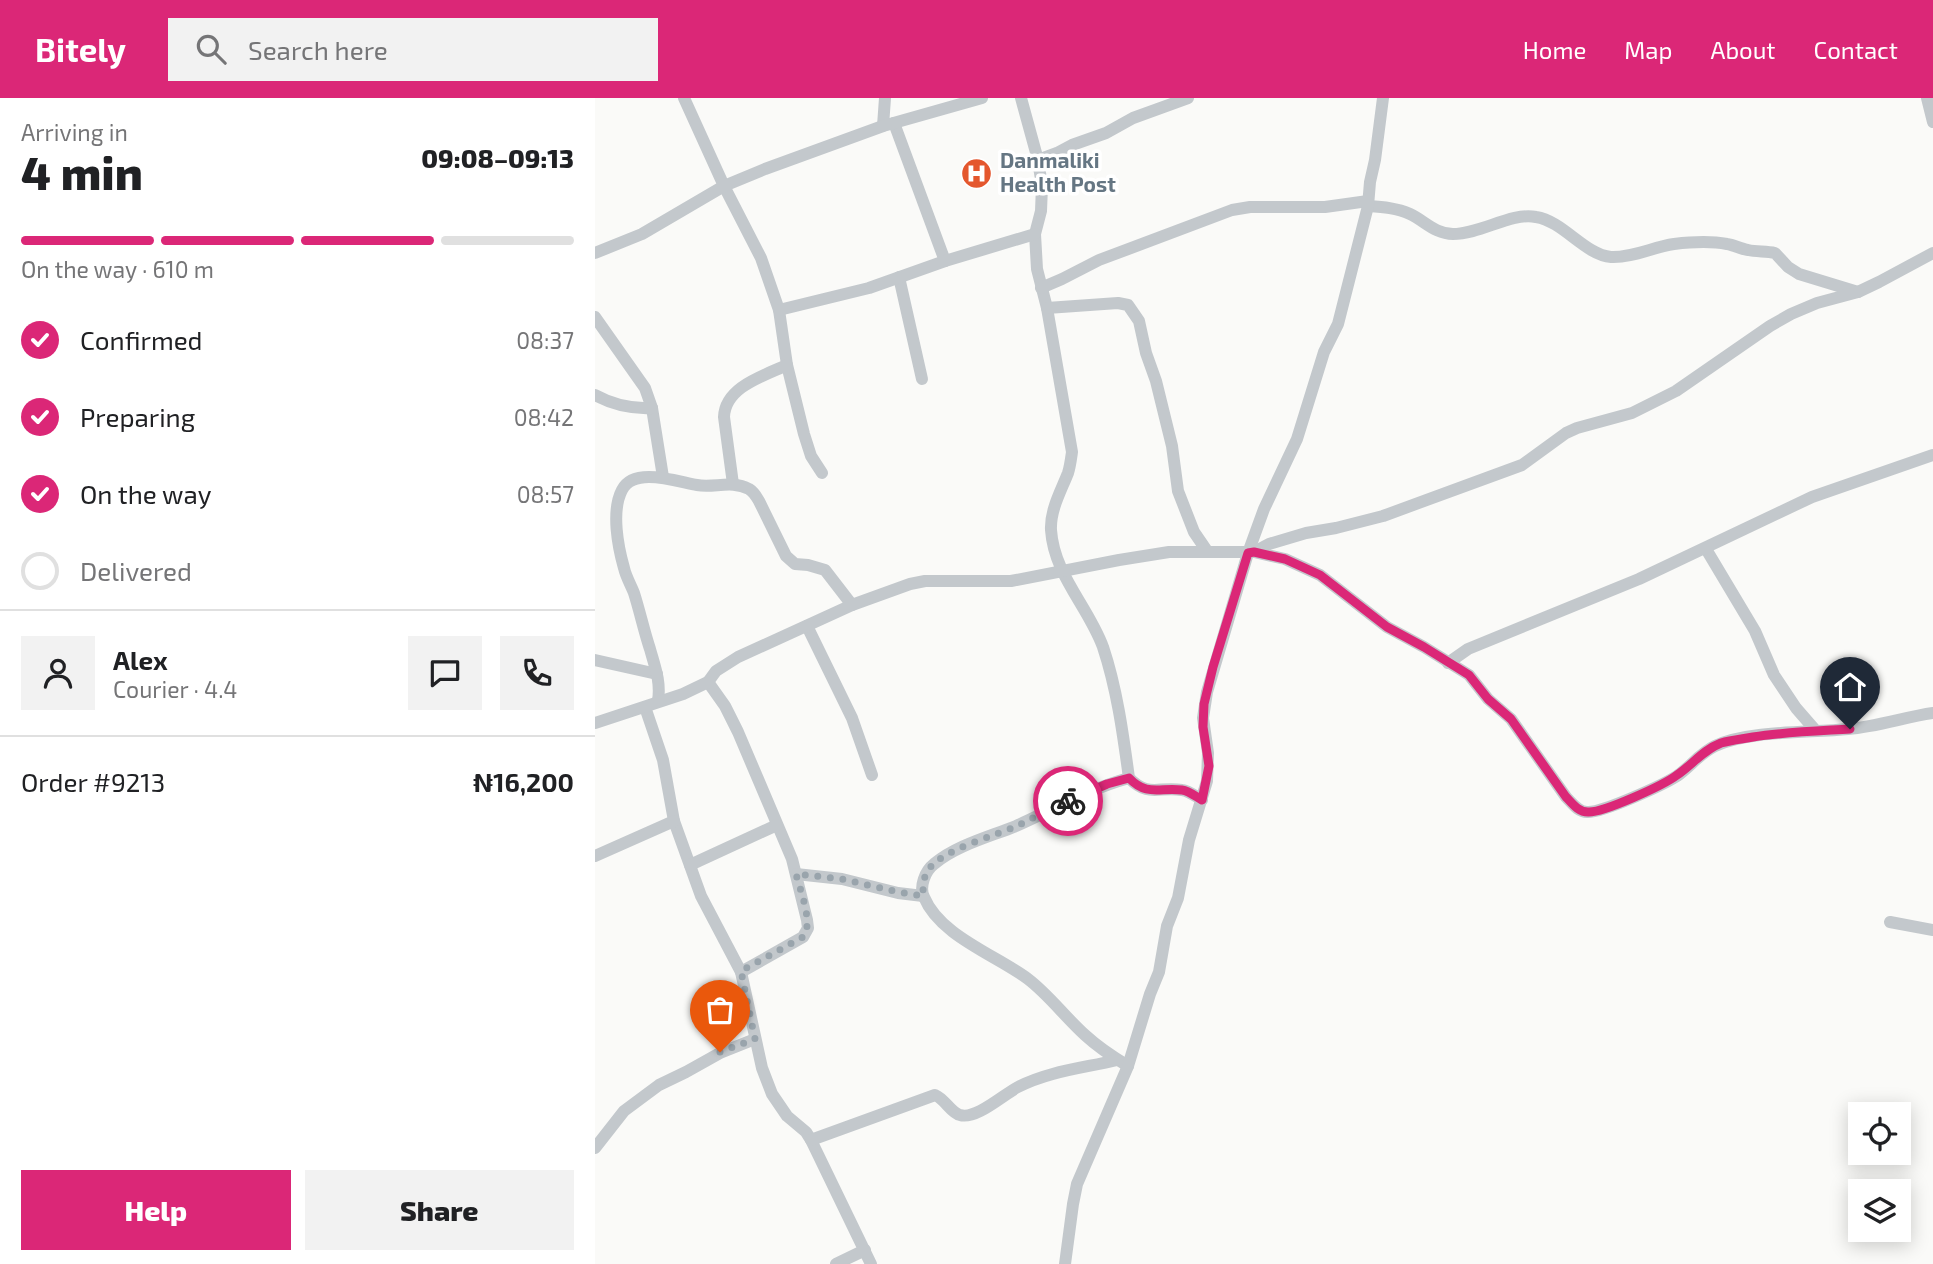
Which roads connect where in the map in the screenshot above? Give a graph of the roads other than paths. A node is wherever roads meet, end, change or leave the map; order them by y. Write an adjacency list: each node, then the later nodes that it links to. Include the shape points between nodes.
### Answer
1 (684, 98): 11 (street)
2 (885, 98): 9 (street)
3 (982, 98): 9 (street)
4 (1021, 98): 10 (street)
5 (1188, 98): 10 (street)
6 (1383, 98): 12 (street)
7 (1927, 98): 8 (street)
8 (1933, 122)
9 (888, 124): 11 (street); 16 (street)
10 (1038, 160): 13 (street, via 1041,211)
11 (725, 186): 14 (street, via 642,234); 21 (street, via 761,258)
12 (1368, 204): 18 (street, via 1232,210 1099,260); 19 (street, via 1408,213 1441,233 1476,231 1513,218 1537,217 1608,257 1672,244 1728,244 1775,253 1799,274); 33 (street, via 1338,324)
13 (1035, 234): 16 (street); 18 (street)
14 (595, 253)
15 (1933, 253): 19 (street)
16 (945, 261): 17 (street)
17 (899, 278): 21 (street); 24 (street)
18 (1041, 288): 20 (street)
19 (1858, 292): 33 (street, via 1791,314 1675,391 1632,413 1566,433 1522,465 1383,516 1306,533)
20 (1047, 308): 32 (street, via 1118,303 1128,305 1139,321 1172,446 1178,491); 34 (street, via 1072,452 1051,527)
21 (779, 310): 23 (street)
22 (595, 317): 26 (street, via 645,388)
23 (787, 365): 28 (street, via 811,456); 30 (street, via 744,386 725,406)
24 (922, 379)
25 (595, 395): 26 (street, via 615,405)
26 (652, 408): 29 (street)
27 (1933, 455): 31 (street, via 1812,497)
28 (822, 473)
29 (663, 477): 30 (street, via 698,486); 41 (street, via 627,483 617,506 616,524 624,570)
30 (733, 484): 35 (street, via 754,493 786,556 795,564 825,570)
31 (1706, 549): 37 (street); 47 (street, via 1755,631 1775,675)
32 (1207, 551): 33 (street); 34 (street, via 1169,552)
33 (1251, 553): 38 (street, via 1285,559 1320,575 1387,627); 50 (street, via 1204,704 1209,766)
34 (1062, 571): 35 (street, via 1011,581 925,581); 49 (street, via 1103,647 1119,709)
35 (852, 605): 36 (street)
36 (807, 626): 42 (street, via 738,657); 48 (street, via 852,718)
37 (1468, 649): 38 (street); 40 (street)
38 (1436, 655): 40 (street)
39 (595, 660): 41 (street)
40 (1448, 663): 47 (street, via 1469,675 1511,719 1566,797 1584,812 1663,783 1722,743)
41 (657, 674): 43 (street)
42 (708, 682): 43 (street); 52 (street, via 738,732)
43 (658, 701): 44 (street)
44 (645, 707): 46 (street); 51 (street, via 663,761)
45 (1933, 713): 47 (street)
46 (595, 723)
47 (1816, 731)
48 (872, 775)
49 (1129, 778): 50 (street, via 1142,789 1187,791); 56 (street, via 951,853 926,873)
50 (1202, 800): 61 (street, via 1159,972)
51 (674, 821): 53 (street); 54 (street)
52 (777, 825): 54 (street); 55 (street)
53 (595, 856)
54 (690, 865): 59 (street, via 701,896)
55 (796, 874): 56 (street); 59 (street, via 806,934)
56 (923, 896): 61 (street, via 939,920 1031,981 1084,1035)
57 (1890, 922): 58 (street)
58 (1933, 930)
59 (741, 971): 60 (street)
60 (755, 1039): 62 (street, via 772,1094); 63 (street, via 659,1085 624,1111)
61 (1123, 1063): 62 (street, via 1037,1078 976,1113 958,1114 935,1095); 67 (street, via 1077,1184)
62 (811, 1140): 64 (street)
63 (595, 1149)
64 (865, 1250): 65 (street); 66 (street)
65 (836, 1264)
66 (871, 1264)
67 (1065, 1264)

